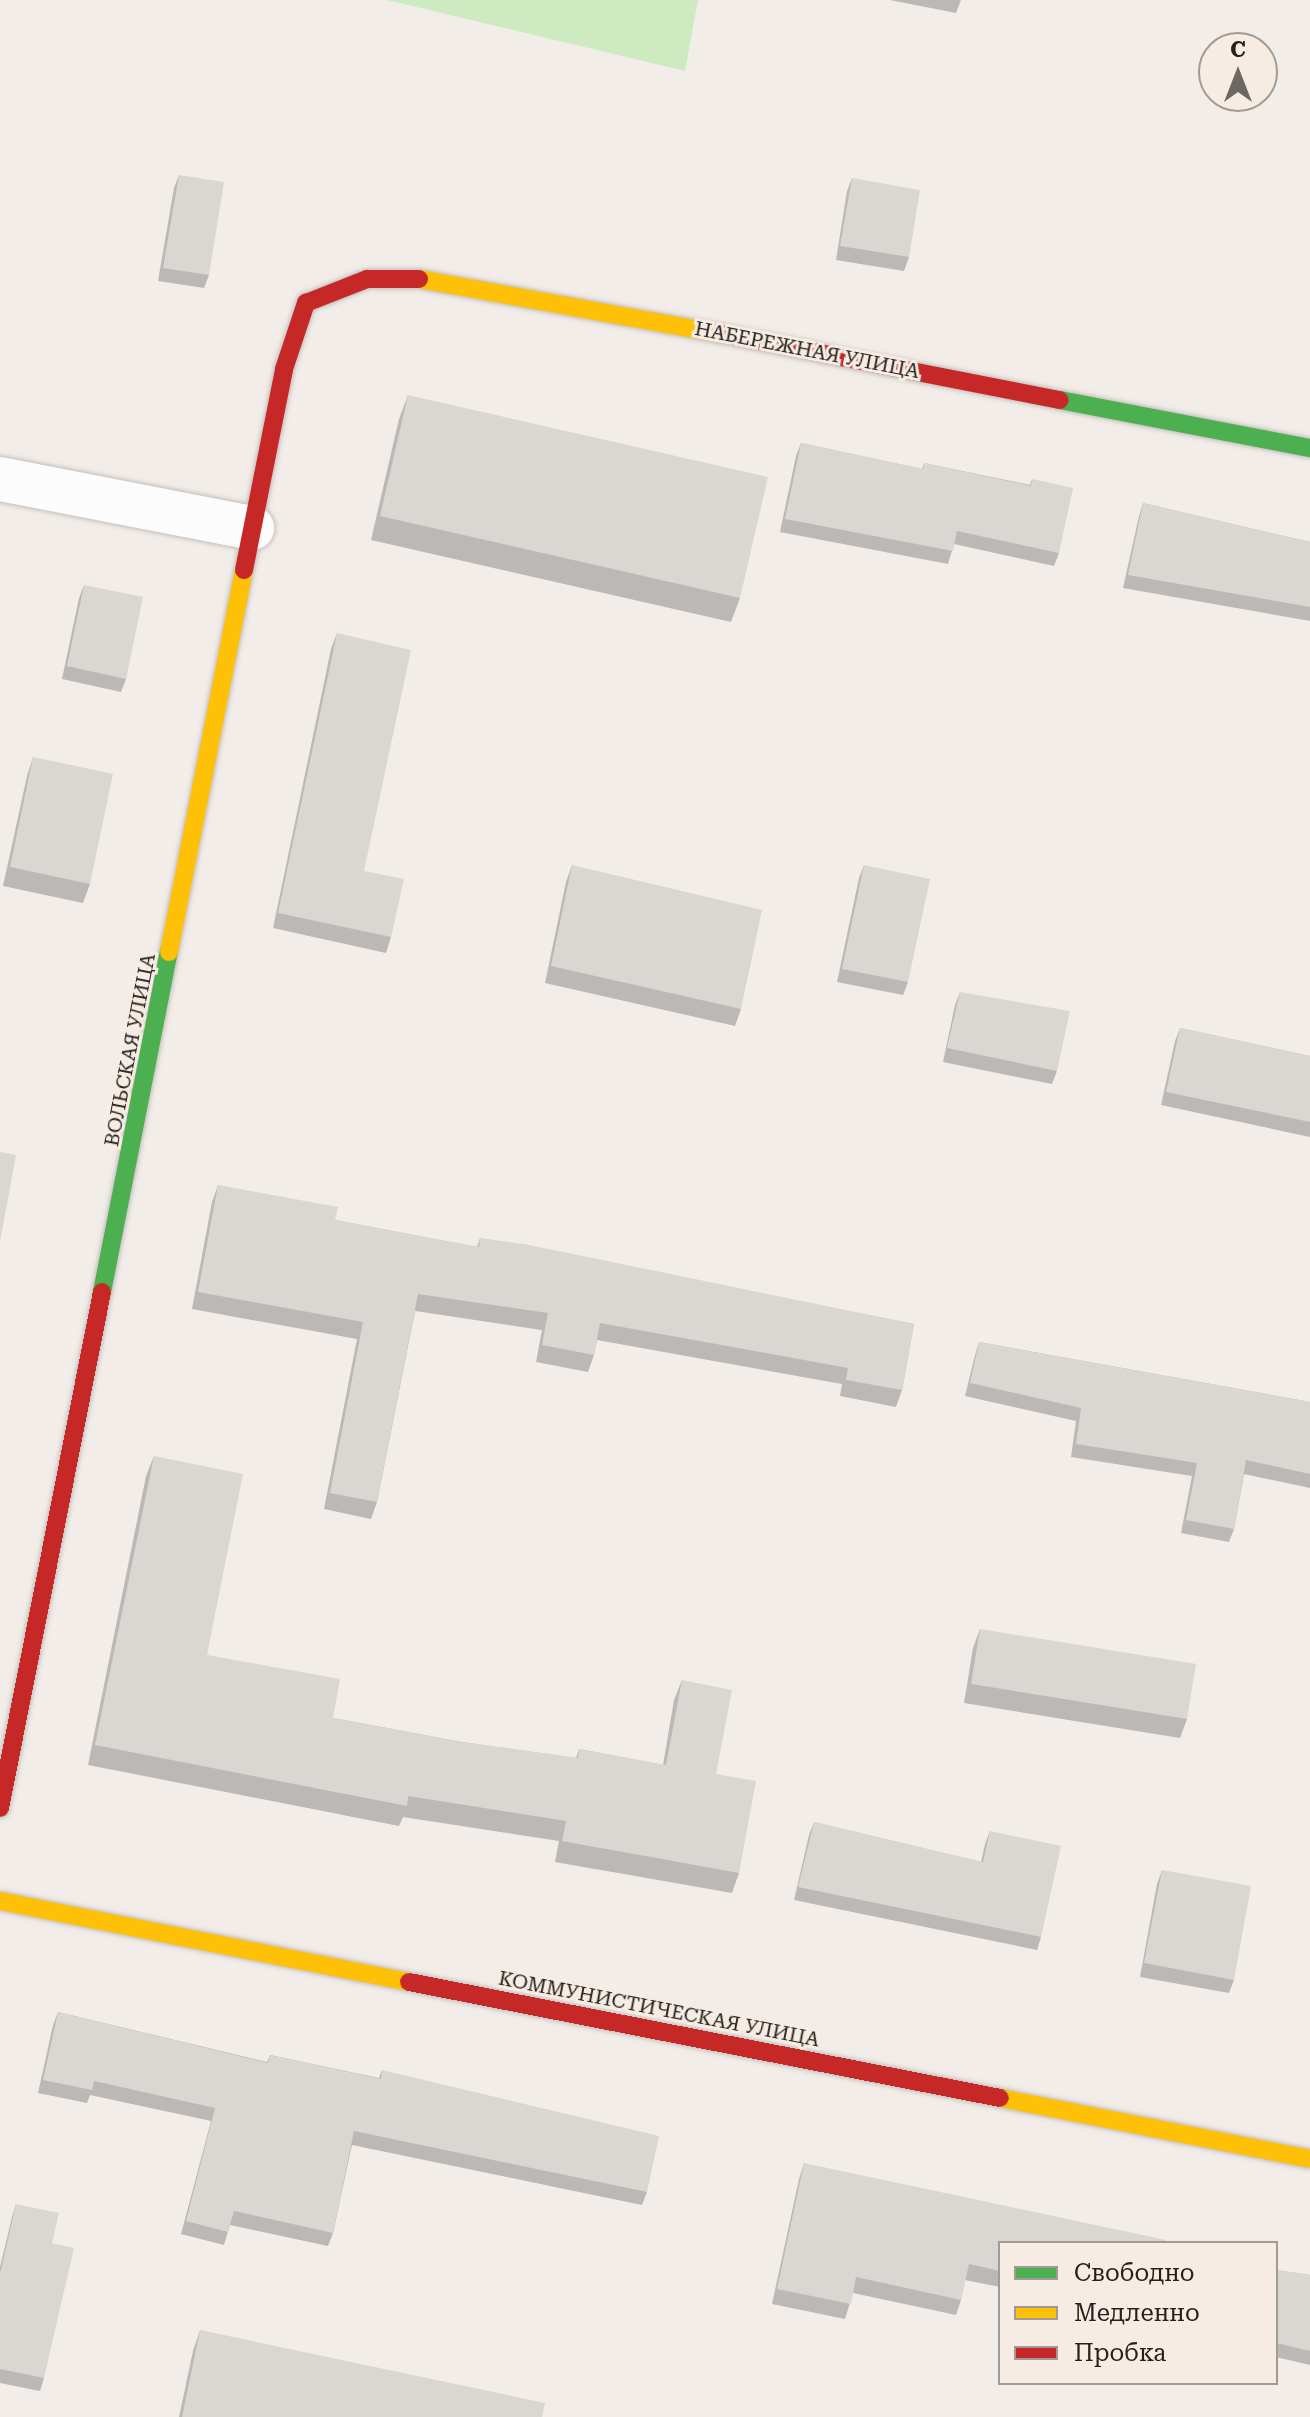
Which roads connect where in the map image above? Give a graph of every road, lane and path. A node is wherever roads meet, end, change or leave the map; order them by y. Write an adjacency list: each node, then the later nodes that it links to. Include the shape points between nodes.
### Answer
1 (306, 303): 2 (street, НАБЕРЕЖНАЯ УЛИЦА, via 367,279 438,279); 4 (street, ВОЛЬСКАЯ УЛИЦА, via 284,369)
2 (1310, 448)
3 (0, 479): 4 (street)
4 (252, 528): 5 (street, ВОЛЬСКАЯ УЛИЦА)
5 (0, 1808)
6 (0, 1901): 7 (street, КОММУНИСТИЧЕСКАЯ УЛИЦА)
7 (1310, 2159)

